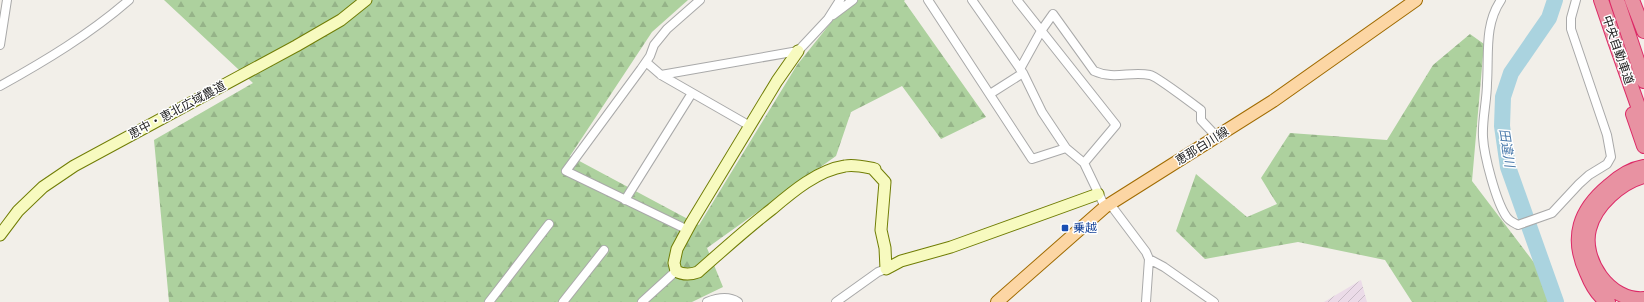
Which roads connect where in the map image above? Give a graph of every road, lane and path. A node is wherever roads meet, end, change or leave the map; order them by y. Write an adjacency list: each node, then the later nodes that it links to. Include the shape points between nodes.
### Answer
1 (7, 0): 20 (street)
2 (129, 0): 26 (street, via 79,38)
3 (366, 0): 42 (street, 恵中・恵北広域農道, via 340,20 296,46 74,166 43,187 18,211)
4 (700, 0): 22 (street, via 667,29 654,45)
5 (840, 0): 16 (street)
6 (854, 0): 16 (street)
7 (928, 0): 28 (street)
8 (972, 0): 23 (street)
9 (1017, 0): 17 (street)
10 (1416, 0): 31 (main road, 恵那白川線, via 1273,100)
11 (1501, 0): 12 (street, via 1492,19 1487,45 1483,136 1487,162 1506,217 1518,225 1552,213 1579,184 1607,164 1611,158 1607,135 1571,29)
12 (1576, 0)
13 (1602, 0): 19 (highway, 中央自動車道)
14 (1617, 0): 25 (highway, 中央自動車道)
15 (1632, 0): 18 (highway)
16 (828, 19): 21 (street)
17 (1041, 31): 23 (street); 31 (street, via 1054,14 1094,71 1111,76 1151,75 1201,110 1201,120); 34 (street, via 1116,125)
18 (1644, 31)
19 (1614, 41): 29 (highway, 中央自動車道); 32 (highway, via 1611,50)
20 (0, 45)
21 (798, 51): 24 (street); 30 (street)
22 (646, 62): 24 (street); 38 (street, via 566,171)
23 (1022, 71): 28 (street); 33 (street, via 1042,112)
24 (661, 76): 27 (street)
25 (1644, 81)
26 (0, 86)
27 (692, 93): 30 (street); 38 (street)
28 (990, 94): 33 (street, via 1032,159)
29 (1644, 123)
30 (750, 126): 41 (street)
31 (1216, 136): 39 (main road, 恵那白川線)
32 (1644, 146)
33 (1066, 148): 34 (street)
34 (1084, 163): 37 (street)
35 (1644, 166): 57 (highway, via 1615,180 1596,197 1585,211 1579,232 1579,252 1584,267 1596,290)
36 (1644, 176): 47 (highway, via 1622,185 1613,192 1597,211 1589,228 1588,238 1593,266 1608,288 1621,297)
37 (1098, 194): 39 (street); 45 (street, via 951,247 901,261)
38 (625, 200): 41 (street)
39 (1108, 206): 44 (street); 54 (main road, 恵那白川線)
40 (549, 224): 48 (street)
41 (688, 230): 46 (street, via 678,249 674,263)
42 (0, 234)
43 (604, 250): 49 (street)
44 (1149, 259): 55 (street); 56 (street)
45 (886, 269): 46 (street, via 881,230 885,182 875,169 854,165 829,171 800,186 698,272 683,274); 53 (street)
46 (676, 271): 50 (street)
47 (1644, 299)
48 (489, 302)
49 (563, 302)
50 (642, 302)
51 (708, 302): 52 (street, via 719,298)
52 (738, 302)
53 (836, 302)
54 (997, 302)
55 (1146, 302)
56 (1214, 302)
57 (1608, 302)

